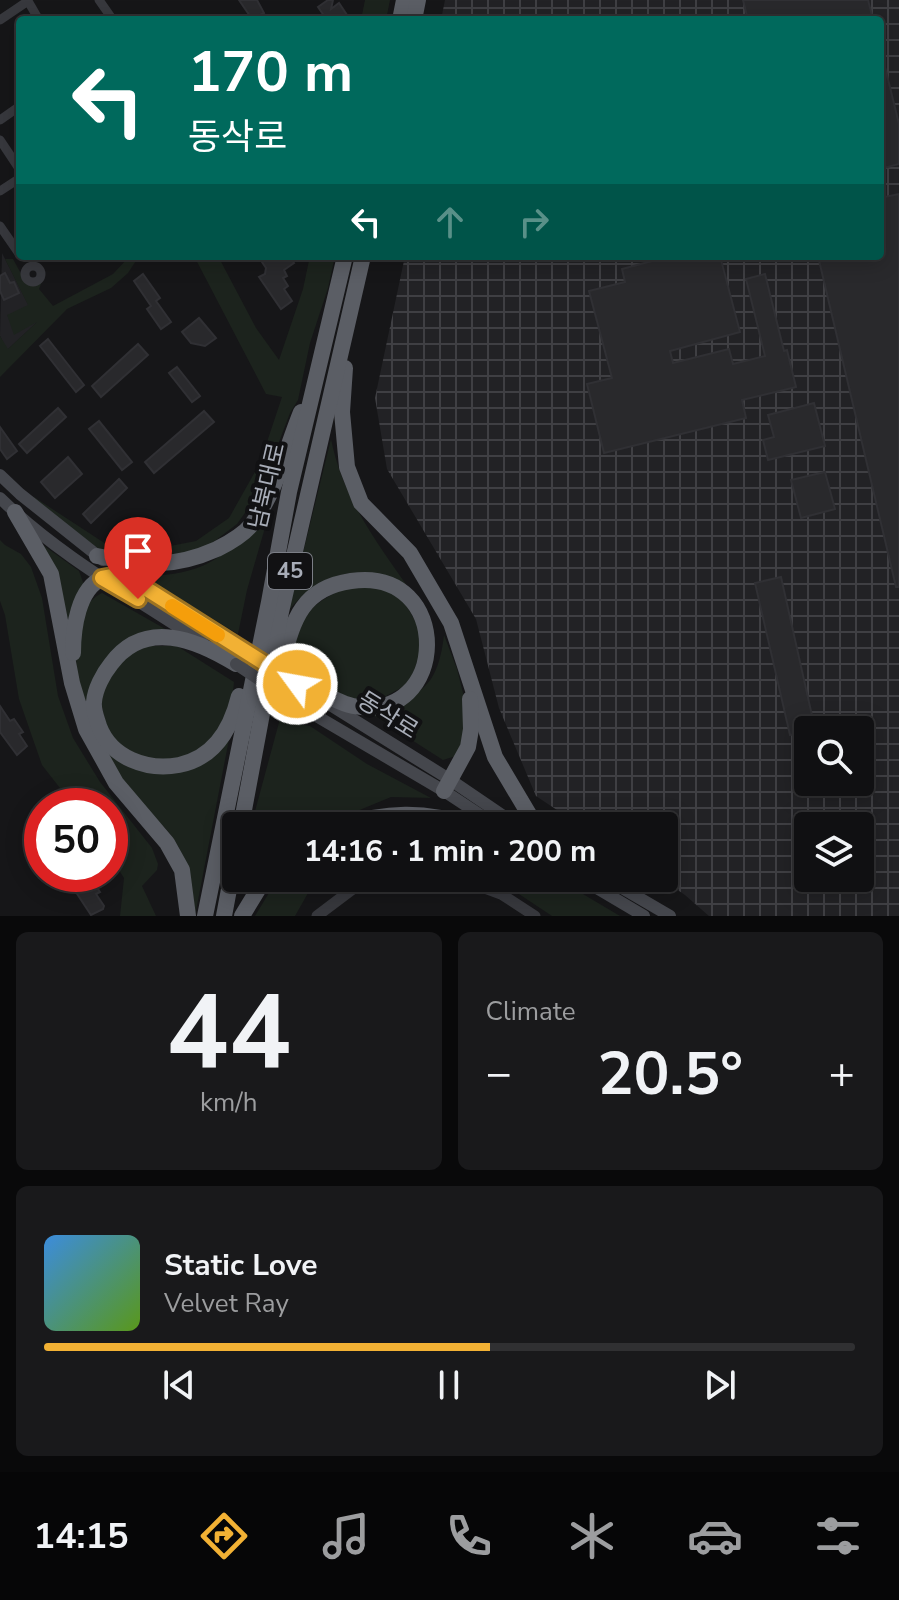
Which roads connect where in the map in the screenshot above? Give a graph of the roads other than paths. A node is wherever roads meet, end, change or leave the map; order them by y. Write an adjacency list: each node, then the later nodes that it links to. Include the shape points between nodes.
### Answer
1 (37, 16): 2 (street, via 28,1)
2 (0, 20)
3 (0, 140): 4 (street)
4 (16, 164)
5 (0, 226): 6 (street)
6 (16, 250)
7 (23, 260): 10 (street)
8 (344, 260): 12 (highway, 남북대로 / 45)
9 (362, 260): 11 (highway, 남북대로 / 45)
10 (29, 268)
11 (349, 319): 21 (highway, via 342,412 347,467 361,503 410,553 451,623); 24 (highway, 남북대로 / 45)
12 (320, 362): 16 (highway, via 279,471 250,526 227,544 172,564); 17 (highway, 남북대로 / 45)
13 (0, 475): 16 (main road, 동삭로)
14 (0, 498): 15 (main road, 동삭로)
15 (15, 512): 19 (main road, 동삭로); 23 (highway, via 51,574)
16 (97, 556): 18 (main road, 동삭로)
17 (276, 556): 20 (highway, via 237,703 228,729 212,751 189,763 150,766 127,759 102,733 93,703 103,674 118,655 142,641 180,638); 37 (highway, 남북대로 / 45)
18 (123, 574): 19 (highway); 20 (main road, 동삭로)
19 (102, 578): 20 (main road, 동삭로); 23 (highway, via 88,591 75,620)
20 (238, 656): 22 (main road, 동삭로, bridge); 25 (main road, 동삭로, bridge, via 296,704)
21 (468, 675): 25 (highway, via 468,747); 29 (highway, via 495,757)
22 (298, 682): 24 (highway, via 345,704 393,702 424,671 428,630 415,602 379,581 362,579 322,589 303,605); 25 (main road, 동삭로)
23 (72, 683): 36 (highway, via 86,729 111,774 182,870)
24 (253, 759): 26 (highway, 남북대로 / 45)
25 (447, 785): 27 (main road, 동삭로); 28 (main road, 동삭로)
26 (244, 812)
27 (480, 812)
28 (494, 812)
29 (528, 812)
30 (228, 892): 38 (highway)
31 (257, 892): 39 (highway)
32 (349, 892): 40 (street)
33 (496, 892): 41 (street)
34 (604, 892): 42 (main road)
35 (629, 892): 43 (main road)
36 (188, 916)
37 (205, 916)
38 (224, 916)
39 (242, 916)
40 (317, 916)
41 (535, 916)
42 (644, 916)
43 (670, 916)

